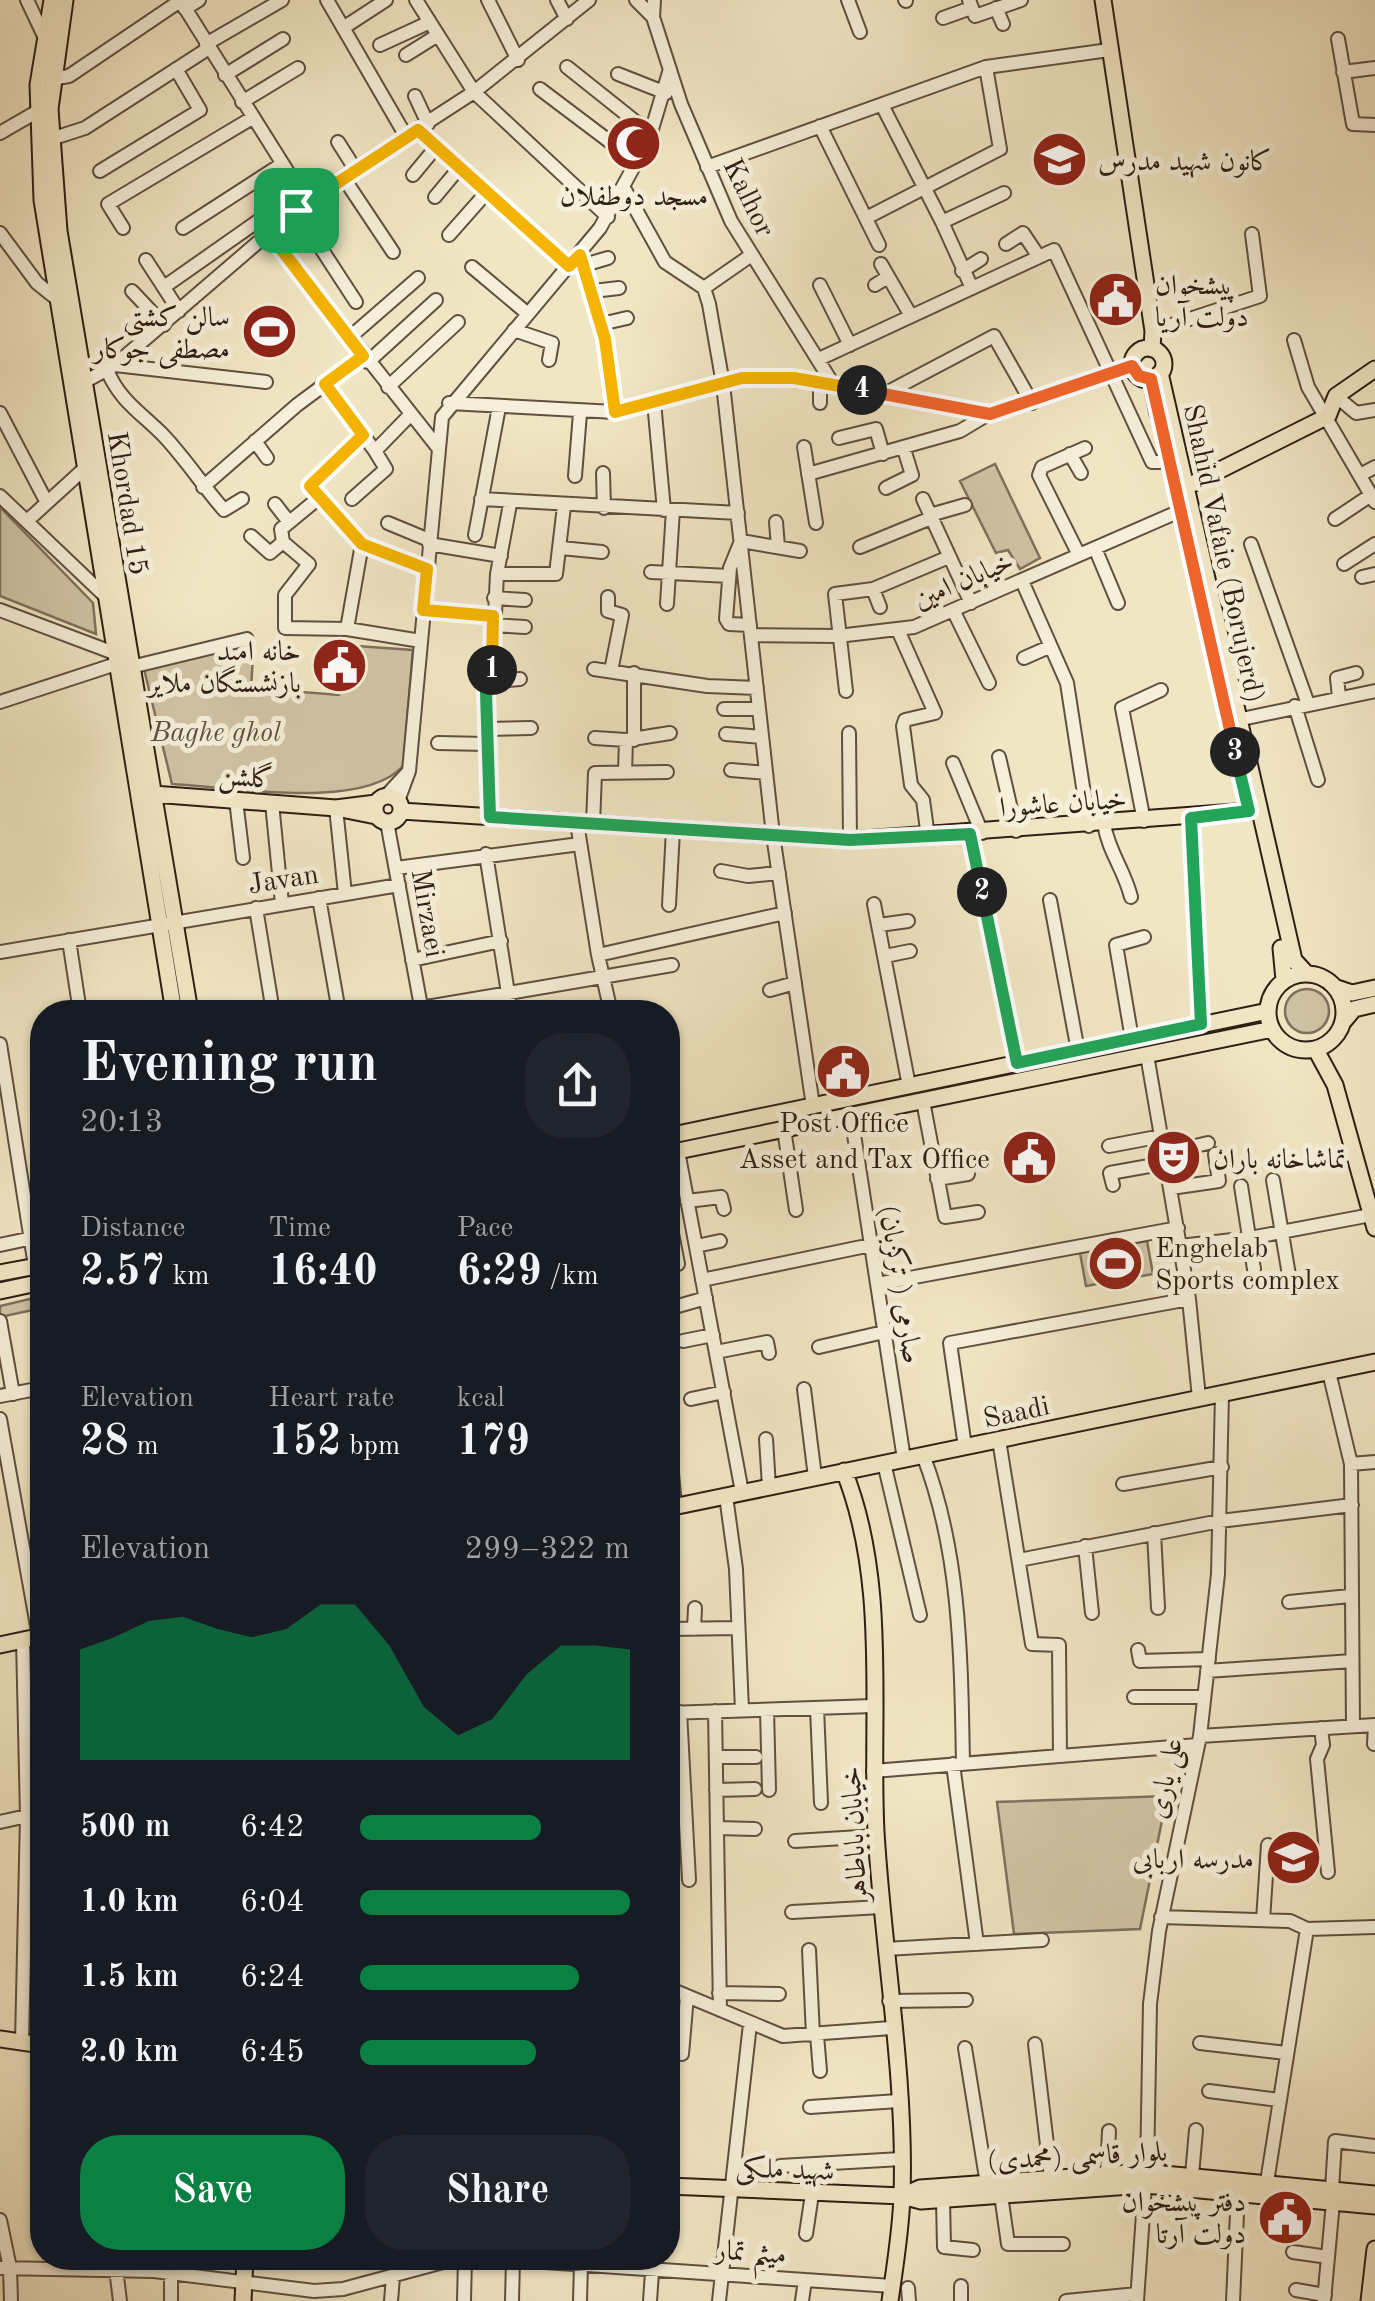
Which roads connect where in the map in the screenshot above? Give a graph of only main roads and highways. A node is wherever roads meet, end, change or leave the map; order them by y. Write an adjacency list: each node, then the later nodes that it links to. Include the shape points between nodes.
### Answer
1 (52, 0): 7 (main road, Khordad 15, via 38,112 42,200)
2 (65, 0): 7 (main road, Khordad 15, via 51,79 51,139)
3 (1103, 0): 4 (main road)
4 (1152, 348): 6 (main road, via 1164,362); 6 (main road, via 1140,350 1132,366 1139,376)
5 (1375, 369): 8 (main road, via 1336,396 1328,416)
6 (1156, 376): 8 (main road, Shahid Vafaie (Borujerd)); 12 (main road, Shahid Vafaie (Borujerd), via 1168,462)
7 (86, 436): 9 (main road, Khordad 15); 9 (main road, Khordad 15, via 84,468)
8 (1184, 488): 14 (main road, Shahid Vafaie (Borujerd), via 1294,960)
9 (121, 661): 10 (main road, Khordad 15); 13 (main road, Khordad 15)
10 (153, 794): 11 (main road, گلشن); 13 (main road, Khordad 15)
11 (387, 808): 12 (main road, خیابان عاشورا, via 850,840)
12 (1249, 811): 15 (main road, Shahid Vafaie (Borujerd))
13 (166, 922): 18 (main road, Khordad 15); 19 (main road, Khordad 15)
14 (1306, 973): 15 (main road); 16 (main road)
15 (1284, 980): 21 (main road)
16 (1336, 988): 17 (main road); 22 (main road)
17 (1375, 988)
18 (173, 1000)
19 (187, 1000)
20 (1375, 1004): 22 (main road, via 1354,1009)
21 (1268, 1010): 23 (main road); 25 (main road)
22 (1343, 1022): 24 (main road)
23 (1272, 1029): 24 (main road, via 1288,1045); 26 (main road)
24 (1316, 1050): 27 (main road, via 1335,1085)
25 (680, 1134)
26 (680, 1151)
27 (1373, 1221)
28 (30, 1268): 29 (main road)
29 (0, 1274)
30 (30, 1285): 31 (main road)
31 (0, 1291)
32 (1375, 1362): 33 (main road, Saadi)
33 (844, 1472): 34 (main road, Saadi); 43 (main road, خیابان باباطاهر, via 857,1503 868,1579 876,1836)
34 (680, 1505)
35 (30, 1639): 36 (main road)
36 (0, 1645)
37 (0, 2038): 38 (main road)
38 (30, 2044)
39 (1146, 2178): 42 (main road); 42 (main road, بلوار قاسمی (محمدی), via 1192,2175); 43 (main road, via 942,2200); 43 (main road, بلوار قاسمی (محمدی), via 1052,2178 920,2188)
40 (680, 2187): 43 (main road, شهید ملکی)
41 (1375, 2194): 44 (main road, بلوار قاسمی (محمدی))
42 (1332, 2195): 44 (main road, بلوار قاسمی (محمدی))
43 (902, 2196): 48 (main road, خیابان باباطاهر)
44 (1356, 2198): 45 (main road)
45 (1375, 2206)
46 (1375, 2249): 50 (main road)
47 (245, 2270): 49 (main road)
48 (900, 2294)
49 (243, 2301)
50 (1369, 2301)

